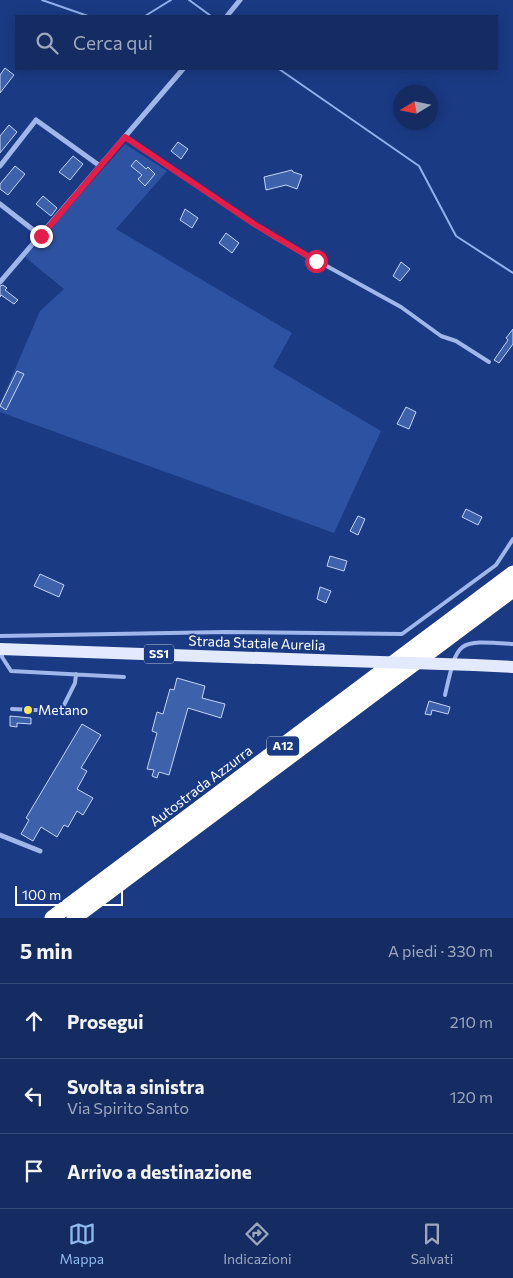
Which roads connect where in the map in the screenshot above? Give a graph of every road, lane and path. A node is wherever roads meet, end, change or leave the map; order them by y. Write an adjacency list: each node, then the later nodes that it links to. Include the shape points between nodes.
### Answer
1 (240, 0): 2 (street)
2 (228, 15)
3 (182, 70): 4 (street)
4 (125, 137): 6 (street); 10 (lane, via 274,237 401,307 441,336 456,341)
5 (0, 166): 6 (street, via 36,120)
6 (100, 166): 8 (street)
7 (0, 204): 8 (street)
8 (41, 236): 9 (street)
9 (0, 282)
10 (489, 362)
11 (513, 539): 15 (lane, via 496,565 402,634 226,632)
12 (513, 567): 14 (lane)
13 (513, 573): 14 (highway, Autostrada Azzurra / A12)
14 (505, 592): 24 (highway, Autostrada Azzurra / A12); 25 (highway, Autostrada Azzurra / A12)
15 (1, 644): 17 (main road, Strada Statale Aurelia / SS1, bridge); 18 (lane, via 2,657 11,671)
16 (513, 644): 20 (lane, via 476,641 463,646 454,660)
17 (513, 667)
18 (76, 674): 19 (lane); 21 (lane, via 62,709)
19 (124, 677)
20 (445, 695)
21 (12, 709)
22 (0, 835): 23 (street)
23 (40, 851)
24 (52, 918)
25 (74, 918)

